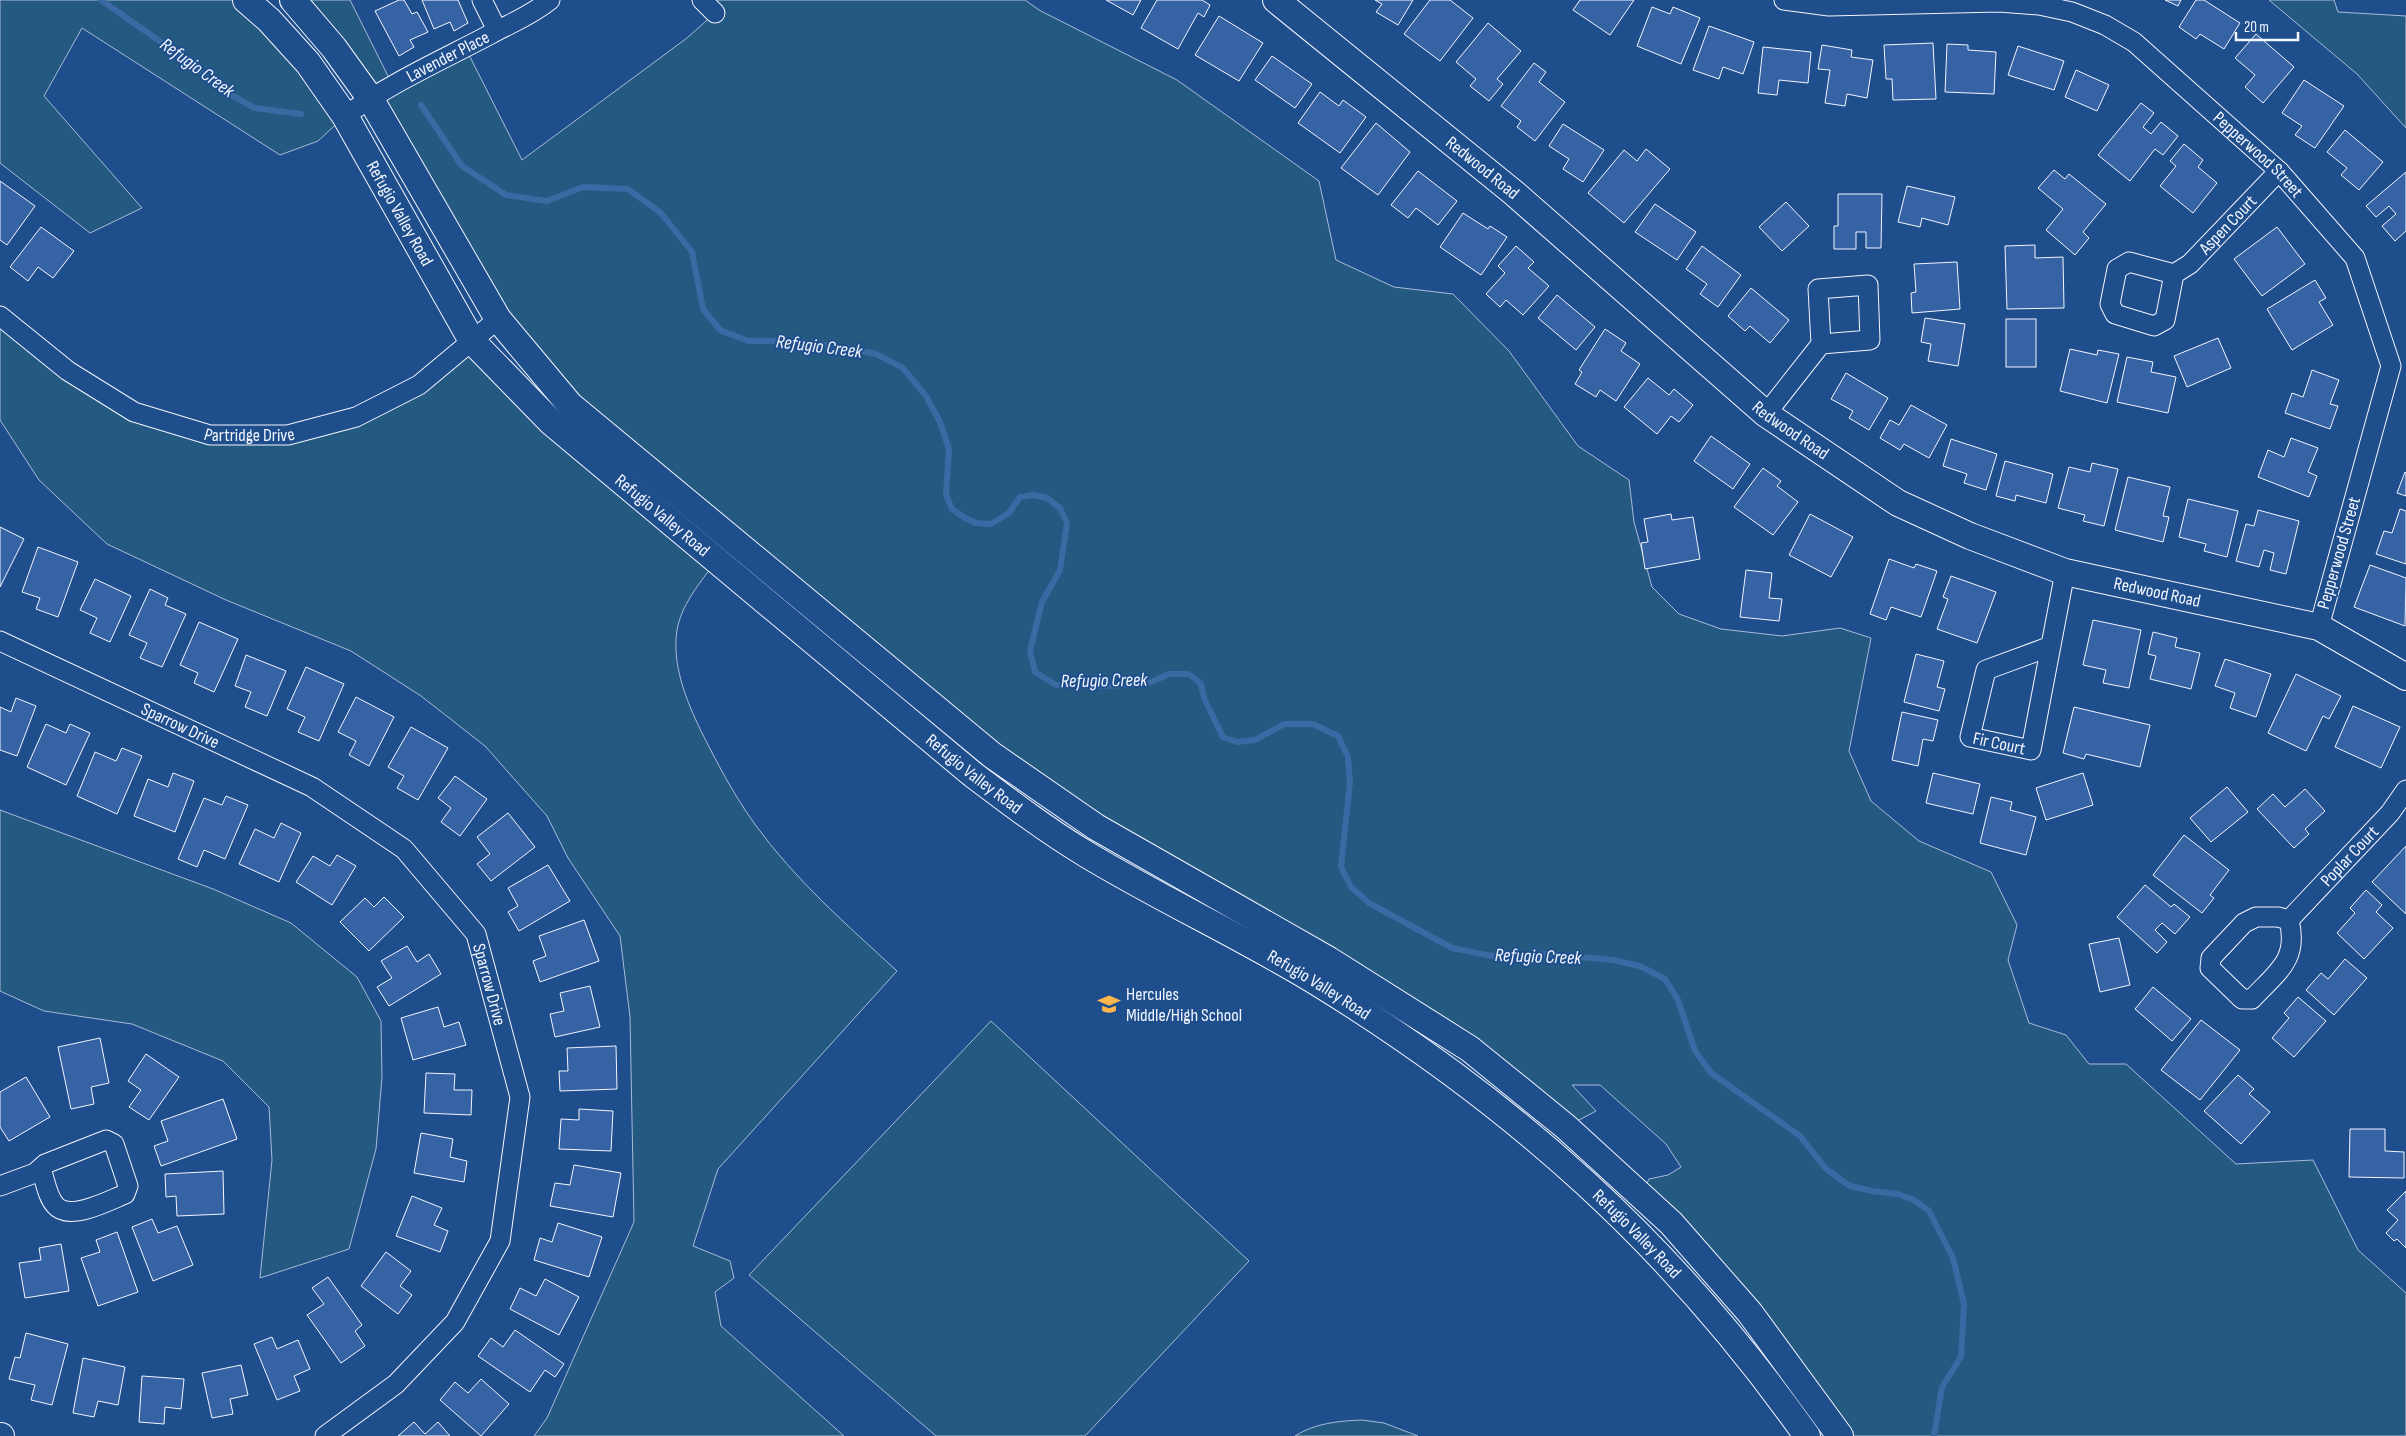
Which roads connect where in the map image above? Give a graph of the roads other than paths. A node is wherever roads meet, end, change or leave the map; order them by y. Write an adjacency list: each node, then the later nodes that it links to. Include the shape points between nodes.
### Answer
1 (246, 0): 10 (street, Refugio Valley Road, via 308,63)
2 (293, 0): 9 (street, Refugio Valley Road, via 334,48)
3 (482, 0): 8 (street)
4 (550, 0): 8 (street, Lavender Place, via 522,20)
5 (1276, 0): 18 (street, Redwood Road, via 1514,193)
6 (1784, 0): 7 (street, Pepperwood Street, via 1829,6)
7 (1943, 2): 11 (street, Pepperwood Street, via 2039,5 2072,12 2105,25 2134,42)
8 (497, 30): 9 (street, Lavender Place)
9 (370, 98): 10 (street, Lavender Place); 14 (street, Refugio Valley Road)
10 (345, 116): 15 (street, Refugio Valley Road)
11 (2279, 170): 12 (street, Aspen Court, via 2190,264); 17 (street, Pepperwood Street, via 2355,258)
12 (2174, 274)
13 (0, 316): 15 (street, Partridge Drive, via 68,370 134,412 210,435 288,435 356,417 419,385)
14 (498, 319): 15 (street, Partridge Drive); 30 (street, Refugio Valley Road, via 570,405 992,755 1096,828 1329,960 1470,1049 1566,1127 1671,1223 1750,1314)
15 (472, 340): 29 (street, Refugio Valley Road, via 551,422 971,773 1027,816 1086,854 1316,981 1459,1076 1543,1144 1628,1221 1715,1316)
16 (1821, 344): 18 (street)
17 (2399, 365): 20 (street, Pepperwood Street)
18 (1766, 414): 19 (street, Redwood Road, via 1898,503 1970,536)
19 (2065, 572): 20 (street, Redwood Road); 22 (street, Fir Court)
20 (2319, 627): 23 (street, Redwood Road)
21 (0, 641): 28 (street, Sparrow Drive, via 312,787 404,849 476,934 520,1096 500,1241 455,1322 396,1384)
22 (2051, 646): 22 (street, Fir Court, via 2031,750 1970,737 1986,670)
23 (2406, 677)
24 (2406, 790): 25 (street, Poplar Court, via 2390,813)
25 (2289, 920): 25 (street, via 2256,917 2244,923 2211,958 2210,968 2242,999 2252,999 2288,960 2292,940)
26 (35, 1173): 26 (street, via 43,1175 56,1207 75,1213 125,1194 128,1186 114,1144 106,1140 44,1164); 27 (street)
27 (0, 1186)
28 (325, 1436)
29 (1806, 1436)
30 (1840, 1436)

